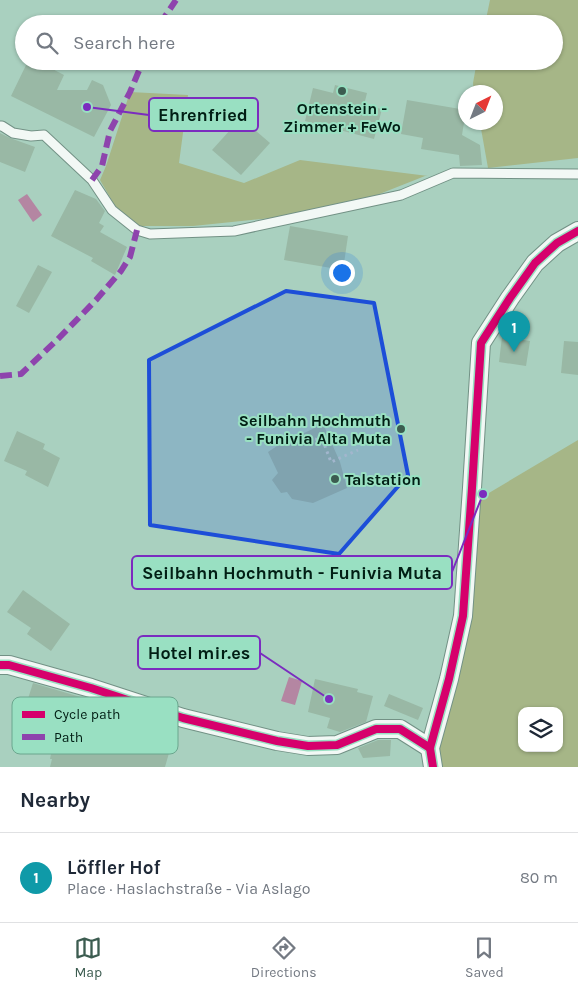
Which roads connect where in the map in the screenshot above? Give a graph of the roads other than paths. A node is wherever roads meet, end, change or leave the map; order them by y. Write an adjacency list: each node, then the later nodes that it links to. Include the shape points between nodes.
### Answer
1 (0, 126): 2 (lane, via 13,133 44,135 92,180 112,210 137,230 150,234 234,231 401,195 453,173)
2 (578, 174)
3 (578, 231): 7 (street, via 535,263 481,343 463,616)
4 (0, 665): 5 (street, via 9,664)
5 (119, 697)
6 (178, 716): 7 (street, via 308,746 337,745 376,729 400,729)
7 (430, 748): 8 (street)
8 (433, 767)

